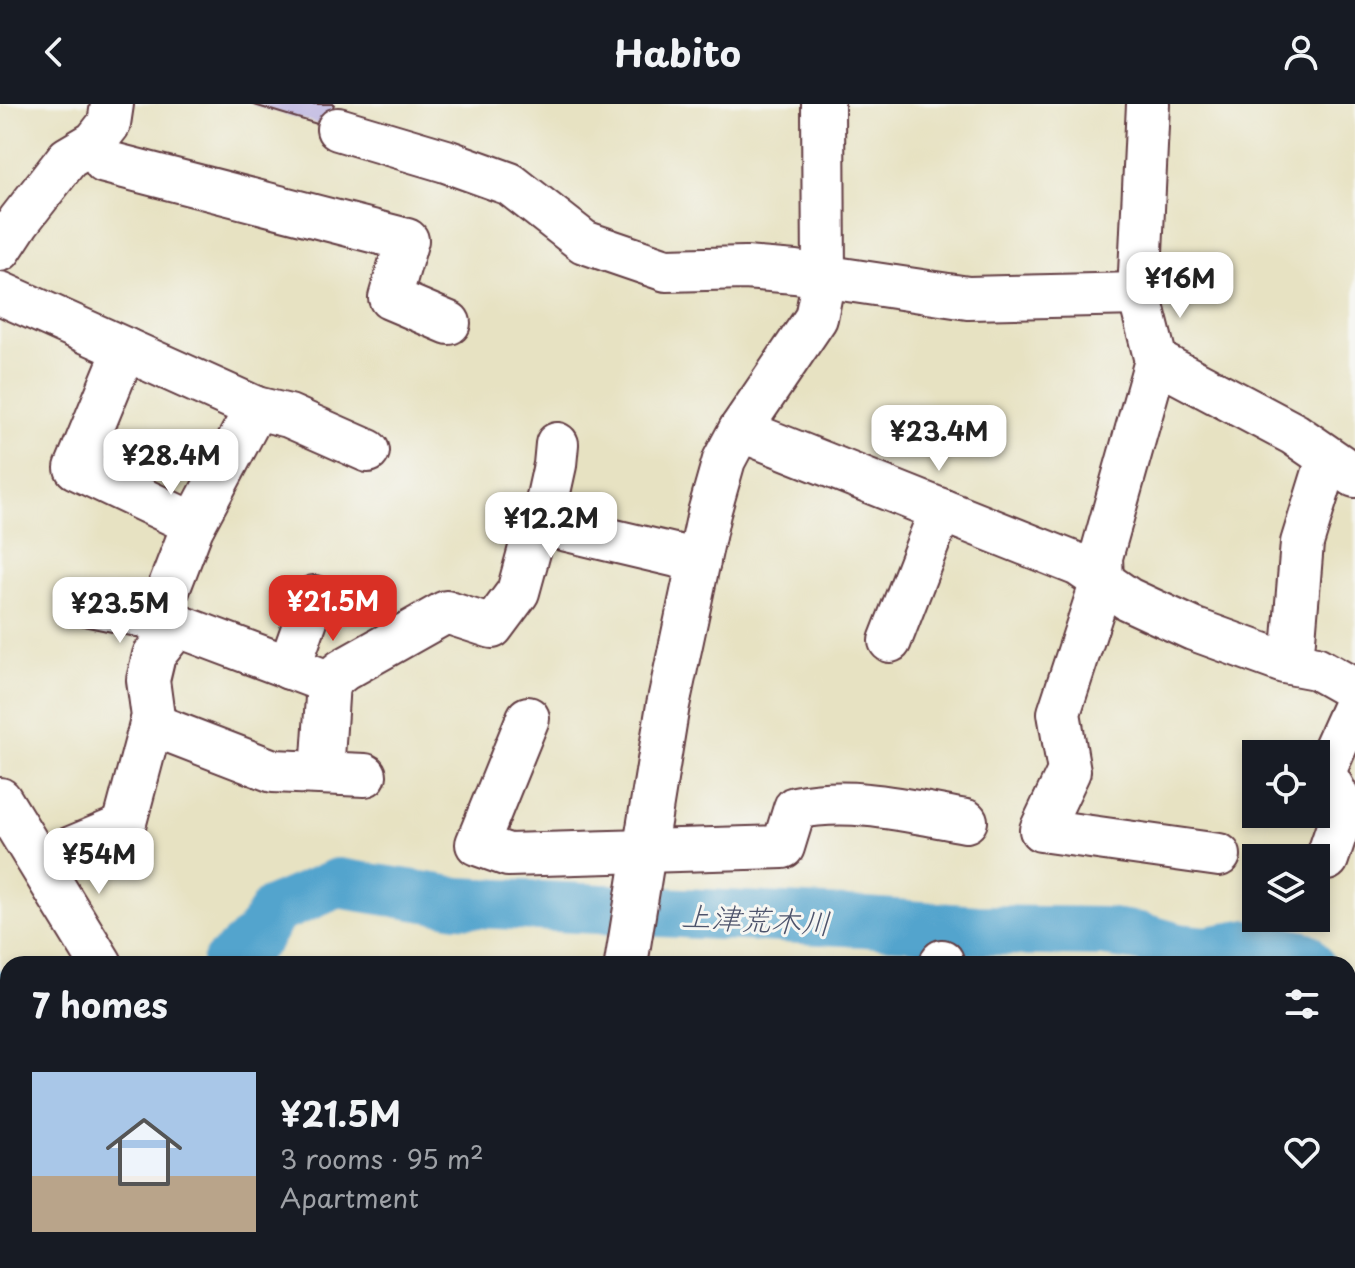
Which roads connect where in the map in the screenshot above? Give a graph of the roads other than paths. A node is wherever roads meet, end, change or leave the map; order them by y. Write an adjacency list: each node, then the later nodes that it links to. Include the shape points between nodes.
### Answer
1 (112, 104): 5 (street, via 109,124)
2 (823, 104): 7 (street)
3 (1148, 104): 9 (street)
4 (338, 129): 7 (street, via 510,184 584,242 628,259 666,270 745,268)
5 (95, 142): 6 (street, via 68,158); 10 (street, via 105,162 407,240 390,298)
6 (0, 250)
7 (824, 278): 9 (street, via 968,298); 14 (street, via 816,318)
8 (0, 293): 11 (street)
9 (1139, 294): 12 (street)
10 (449, 323)
11 (125, 349): 13 (street); 19 (street, via 76,468)
12 (1156, 361): 17 (street, via 1294,434); 22 (street, via 1101,557)
13 (256, 408): 16 (street, via 289,416); 19 (street)
14 (740, 430): 18 (street); 21 (street, via 724,460)
15 (557, 444): 20 (street)
16 (368, 451)
17 (1341, 468): 27 (street, via 1302,543)
18 (941, 510): 22 (street, via 1079,565); 26 (street)
19 (194, 524): 25 (street)
20 (542, 524): 21 (street); 29 (street, via 535,530 518,592 492,627 446,612)
21 (699, 561): 38 (street)
22 (1102, 581): 27 (street, via 1193,629); 40 (street, via 1059,713 1069,771 1041,830)
23 (314, 597): 28 (street)
24 (90, 605): 25 (street)
25 (165, 625): 28 (street); 33 (street, via 148,680)
26 (890, 641)
27 (1292, 663): 30 (street, via 1316,668)
28 (289, 668): 29 (street)
29 (328, 682): 34 (street)
30 (1355, 690)
31 (1355, 703): 39 (street, via 1324,772 1344,809)
32 (528, 718): 38 (street, via 477,844 508,855)
33 (151, 724): 34 (street, via 273,771); 41 (street, via 124,826)
34 (322, 773): 35 (street)
35 (365, 775)
36 (0, 799): 41 (street)
37 (966, 821): 38 (street, via 858,803 820,803 795,808 783,847)
38 (644, 849): 43 (street)
39 (1330, 850)
40 (1219, 855)
41 (40, 861): 42 (street)
42 (96, 956)
43 (628, 956)

